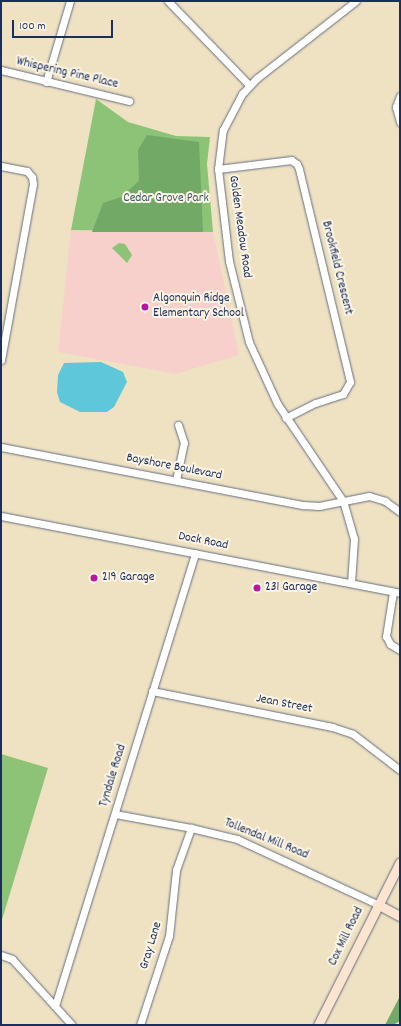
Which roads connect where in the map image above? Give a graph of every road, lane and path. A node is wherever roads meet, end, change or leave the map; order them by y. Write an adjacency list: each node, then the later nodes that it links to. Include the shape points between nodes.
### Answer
1 (70, 1): 5 (street)
2 (168, 1): 6 (street)
3 (356, 1): 6 (street, Golden Meadow Road)
4 (1, 70): 5 (street, Whispering Pine Place)
5 (46, 82): 8 (street, Whispering Pine Place)
6 (249, 85): 11 (street, Golden Meadow Road, via 235,103 226,122 220,139)
7 (400, 96): 9 (street, via 396,107)
8 (129, 101)
9 (400, 122)
10 (1, 166): 12 (street, via 27,171 32,177 33,184)
11 (218, 169): 13 (street, Golden Meadow Road, via 229,261 248,342 258,367); 13 (street, Brookfield Crescent, via 290,160 297,164 299,170 350,382 343,394 315,403)
12 (1, 360)
13 (286, 418): 17 (street, Golden Meadow Road)
14 (178, 425): 16 (street, via 184,443)
15 (1, 447): 16 (street, Bayshore Boulevard)
16 (176, 480): 17 (street, Bayshore Boulevard, via 303,505 319,506)
17 (343, 501): 18 (street, Bayshore Boulevard, via 369,496 385,502); 21 (street, Golden Meadow Road, via 354,539)
18 (400, 512)
19 (1, 516): 20 (street, Dock Road)
20 (195, 553): 21 (street, Dock Road); 24 (street, Tyndale Road)
21 (351, 583): 22 (street, Dock Road)
22 (396, 592): 23 (street, via 386,636 390,644)
23 (400, 650)
24 (152, 691): 25 (street, Jean Street, via 332,727 353,734); 26 (street, Tyndale Road)
25 (400, 770)
26 (114, 814): 27 (street, Tollendal Mill Road); 32 (street, Tyndale Road)
27 (191, 828): 29 (street, Tollendal Mill Road, via 237,839); 34 (street, Gray Lane, via 176,870 170,936)
28 (400, 862): 29 (street, Cox Mill Road)
29 (377, 904): 30 (street, Tollendal Mill Road); 35 (street, Cox Mill Road)
30 (400, 916)
31 (1, 955): 32 (street, via 12,959)
32 (55, 1006): 33 (street)
33 (72, 1025)
34 (140, 1025)
35 (318, 1025)

